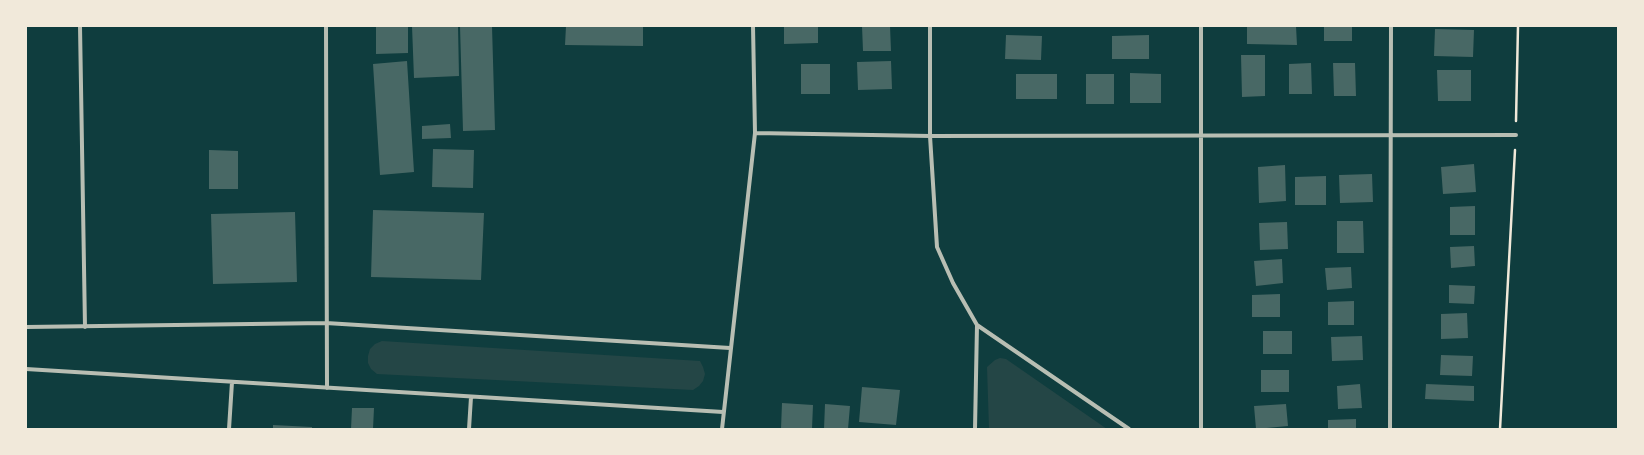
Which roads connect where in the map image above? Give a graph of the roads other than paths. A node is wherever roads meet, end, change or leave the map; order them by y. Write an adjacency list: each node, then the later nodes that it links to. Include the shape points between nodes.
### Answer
1 (80, 26): 15 (street)
2 (326, 26): 12 (street)
3 (753, 26): 7 (street)
4 (930, 26): 10 (street)
5 (1201, 26): 11 (street)
6 (1391, 26): 8 (street)
7 (755, 133): 10 (street); 16 (street)
8 (1392, 135): 9 (street); 11 (street); 28 (street)
9 (1516, 135)
10 (930, 136): 11 (street); 13 (street, via 938,247 953,283)
11 (1200, 136): 27 (street)
12 (326, 323): 15 (street); 16 (street); 19 (street)
13 (977, 325): 25 (street); 26 (street)
14 (26, 327): 15 (street)
15 (84, 327)
16 (730, 348): 21 (street)
17 (26, 369): 18 (street)
18 (232, 382): 19 (street); 22 (street)
19 (327, 388): 20 (street)
20 (471, 397): 21 (street); 23 (street)
21 (723, 412): 24 (street)
22 (229, 429)
23 (469, 429)
24 (722, 429)
25 (975, 429)
26 (1129, 429)
27 (1202, 429)
28 (1390, 429)

